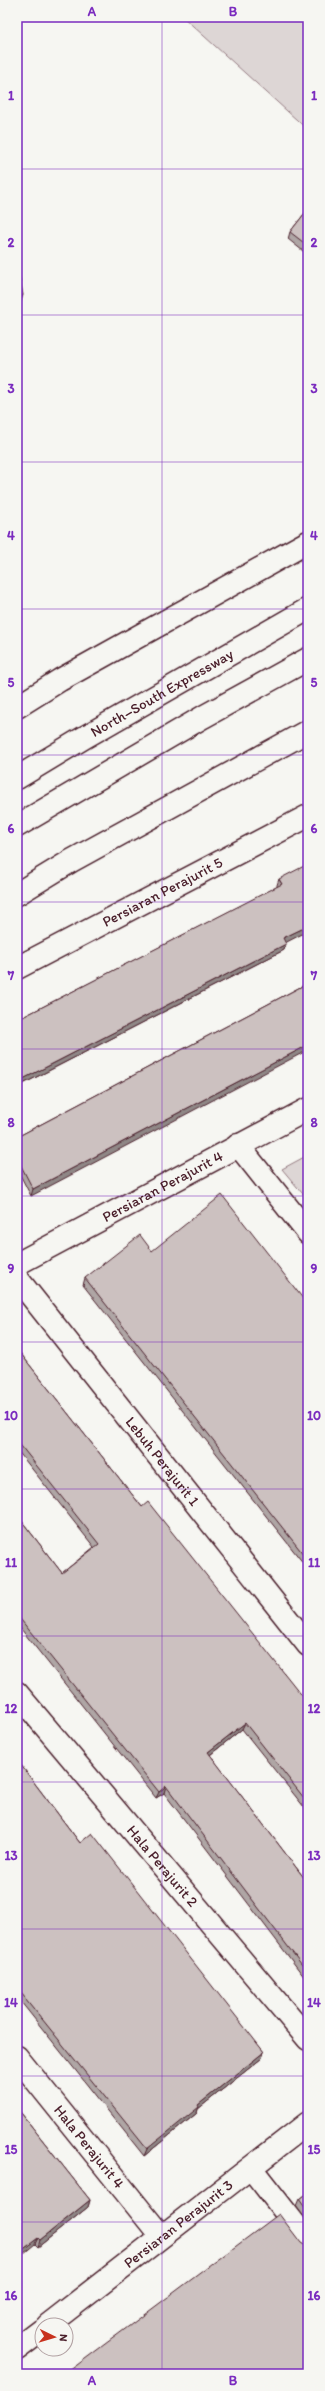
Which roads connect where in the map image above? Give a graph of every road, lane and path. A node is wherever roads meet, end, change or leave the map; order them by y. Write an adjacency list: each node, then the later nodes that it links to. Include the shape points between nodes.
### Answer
1 (308, 542): 4 (main road, via 60,680)
2 (308, 609): 6 (main road, North–South Expressway)
3 (308, 659): 8 (main road, via 202,717)
4 (17, 707)
5 (308, 730): 9 (main road)
6 (17, 778)
7 (308, 816): 10 (main road, Persiaran Perajurit 5)
8 (17, 826)
9 (17, 894)
10 (17, 968)
11 (308, 1109): 12 (main road, Persiaran Perajurit 4)
12 (238, 1145): 13 (main road); 14 (main road, Persiaran Perajurit 4)
13 (308, 1233)
14 (17, 1264)
15 (17, 1278): 16 (main road, Lebuh Perajurit 1)
16 (308, 1645)
17 (17, 1693): 18 (main road, Hala Perajurit 2)
18 (308, 2039)
19 (17, 2057): 22 (main road, Hala Perajurit 4)
20 (308, 2123): 21 (main road, Persiaran Perajurit 3)
21 (251, 2168): 22 (main road, Persiaran Perajurit 3); 23 (main road)
22 (161, 2236): 24 (main road, Persiaran Perajurit 3)
23 (308, 2241)
24 (58, 2317)
25 (34, 2336): 26 (main road)
26 (17, 2349)

